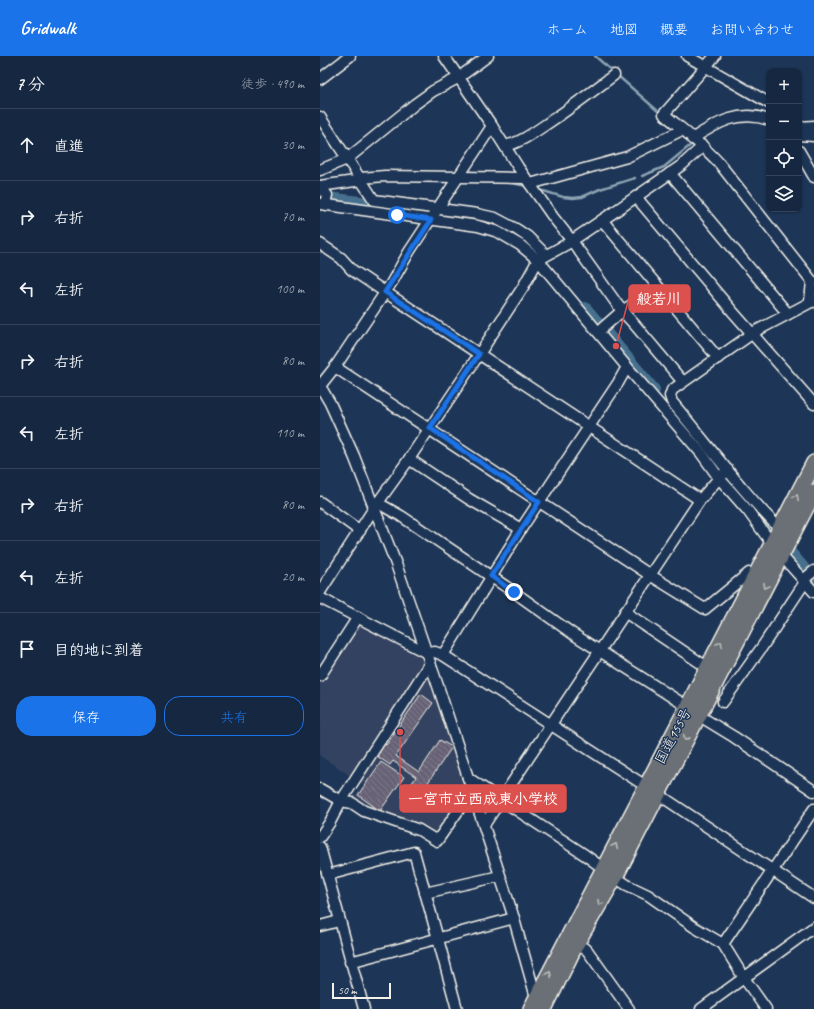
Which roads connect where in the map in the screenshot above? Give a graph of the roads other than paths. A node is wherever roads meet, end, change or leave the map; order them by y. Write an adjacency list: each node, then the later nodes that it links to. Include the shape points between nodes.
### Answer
1 (350, 56): 9 (street)
2 (444, 56): 8 (street)
3 (488, 56): 8 (street)
4 (687, 56): 6 (street)
5 (714, 56): 6 (street)
6 (705, 67): 10 (street); 16 (street, via 664,114)
7 (614, 75): 20 (street, via 538,130 518,143)
8 (458, 78): 14 (street); 23 (street, via 415,104)
9 (320, 79)
10 (766, 101)
11 (320, 117): 23 (street)
12 (766, 119): 19 (street, via 747,116 726,120 711,126)
13 (802, 122): 17 (street)
14 (492, 126): 20 (street); 26 (street)
15 (802, 128): 17 (street)
16 (682, 130): 19 (street); 29 (street, via 627,157)
17 (813, 130): 18 (street)
18 (802, 134)
19 (692, 139): 21 (street)
20 (505, 146): 29 (street)
21 (703, 146): 25 (street); 40 (street, via 812,281)
22 (802, 155): 27 (street)
23 (347, 159): 24 (street); 28 (street)
24 (320, 170)
25 (670, 173): 31 (street); 42 (street)
26 (458, 177): 28 (street, via 385,176); 29 (street); 33 (street)
27 (814, 177)
28 (362, 179): 30 (street); 33 (street, via 374,200)
29 (527, 181): 35 (street)
30 (320, 186): 32 (street)
31 (636, 197): 34 (street); 44 (street)
32 (324, 201): 33 (street)
33 (434, 215): 37 (street, via 477,214 495,218 528,237); 39 (street)
34 (602, 220): 35 (street); 38 (street)
35 (572, 241): 37 (street); 41 (street)
36 (320, 244): 39 (street)
37 (542, 257): 43 (street); 45 (street)
38 (659, 288): 41 (street); 46 (street)
39 (385, 292): 45 (street); 47 (street)
40 (812, 302): 42 (street)
41 (622, 311): 43 (street); 49 (street)
42 (788, 314): 44 (street)
43 (601, 330): 48 (street)
44 (752, 333): 46 (street); 50 (street)
45 (479, 354): 51 (street); 52 (street)
46 (718, 358): 49 (street)
47 (335, 367): 52 (street); 60 (street, via 320,386)
48 (627, 367): 51 (street); 55 (street, via 701,453)
49 (683, 382): 55 (street, via 672,390 672,402)
50 (814, 404)
51 (590, 427): 57 (street); 59 (street)
52 (430, 428): 53 (street); 59 (street)
53 (409, 459): 60 (street); 61 (street)
54 (814, 463): 63 (highway, 国道155号, one-way to 54)
55 (723, 474): 57 (street); 63 (street); 63 (street, via 748,511)
56 (814, 492): 63 (highway, 国道155号)
57 (700, 500): 65 (street)
58 (320, 502): 62 (street)
59 (539, 502): 61 (street); 65 (street)
60 (376, 506): 62 (street); 66 (street, via 401,516); 74 (street)
61 (521, 530): 66 (street)
62 (360, 531): 68 (street)
63 (781, 541): 67 (street); 77 (highway, 国道155号, one-way to 63); 80 (highway, 国道155号, one-way to 80)
64 (749, 573): 65 (street, via 704,609)
65 (650, 575): 71 (street)
66 (491, 576): 73 (street); 75 (street)
67 (808, 577): 69 (street); 79 (street)
68 (320, 592)
69 (814, 592)
70 (320, 598): 72 (street)
71 (625, 612): 73 (street); 77 (street)
72 (358, 618): 74 (street); 78 (street)
73 (600, 651): 80 (street); 81 (street)
74 (427, 653): 75 (street); 76 (street)
75 (443, 655): 81 (street)
76 (430, 663): 82 (street); 88 (street)
77 (708, 668): 80 (highway, 国道155号)
78 (320, 676)
79 (723, 702)
80 (693, 711): 84 (highway, 国道155号); 86 (street)
81 (550, 725): 84 (street); 87 (street)
82 (468, 778): 85 (street); 87 (street)
83 (320, 789): 88 (street)
84 (652, 790): 93 (street); 94 (highway, 国道155号)
85 (472, 791): 88 (street, via 437,841 419,830); 90 (street)
86 (814, 791)
87 (501, 800): 90 (street); 94 (street)
88 (341, 801): 91 (street)
89 (814, 809): 93 (street)
90 (484, 825): 96 (street)
91 (320, 837)
92 (320, 847): 95 (street)
93 (773, 871): 98 (street); 105 (street)
94 (610, 873): 104 (highway, 国道155号, one-way to 104); 105 (street); 108 (highway, 国道155号, one-way to 94)
95 (328, 875): 97 (street, via 414,852); 100 (street)
96 (500, 876): 97 (street); 99 (street)
97 (425, 893): 103 (street)
98 (814, 898)
99 (514, 918): 103 (street); 108 (street)
100 (339, 921): 101 (street); 106 (street)
101 (320, 926)
102 (814, 927): 107 (street)
103 (438, 939): 106 (street); 110 (street)
104 (576, 944): 108 (highway, 国道155号); 111 (street, via 587,950)
105 (723, 944): 107 (street)
106 (350, 962): 109 (street)
107 (744, 978): 112 (street); 113 (street)
108 (538, 1006)
109 (364, 1009)
110 (457, 1009)
111 (629, 1009)
112 (701, 1009)
113 (766, 1009)

